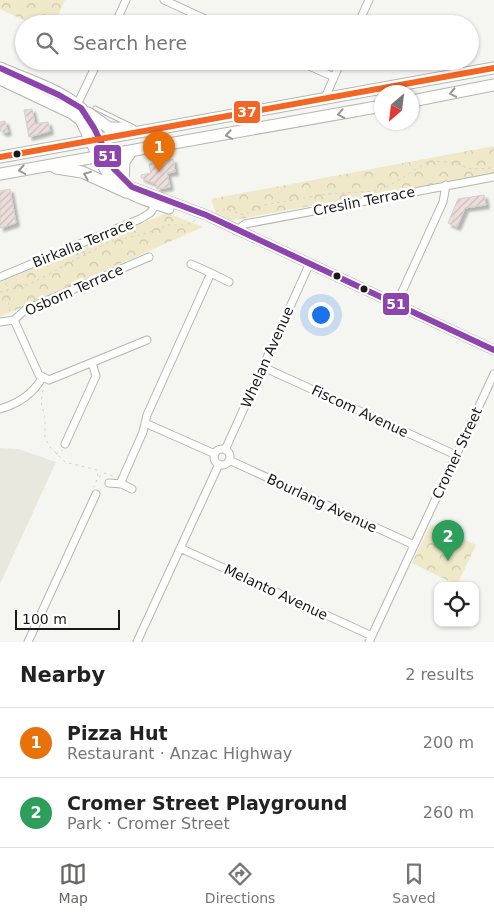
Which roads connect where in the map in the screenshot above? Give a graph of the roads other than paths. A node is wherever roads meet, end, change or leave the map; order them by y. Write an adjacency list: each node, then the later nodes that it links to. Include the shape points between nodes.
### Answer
1 (126, 0): 4 (street)
2 (164, 0): 5 (street)
3 (369, 0): 6 (street)
4 (119, 15)
5 (196, 15)
6 (362, 15)
7 (0, 68): 21 (highway)
8 (494, 68): 15 (highway)
9 (94, 70): 21 (street)
10 (318, 70): 12 (street)
11 (337, 70): 12 (street)
12 (334, 77): 15 (street)
13 (0, 78): 21 (highway)
14 (494, 85): 16 (highway, one-way to 16)
15 (324, 98): 17 (highway)
16 (419, 100)
17 (285, 105): 20 (highway); 22 (highway, via 284,113)
18 (374, 107): 22 (highway, one-way to 22)
19 (95, 108): 25 (lane)
20 (272, 108): 23 (highway); 24 (highway, via 277,116)
21 (78, 110): 25 (highway, via 109,128); 26 (highway); 27 (highway, via 78,134)
22 (301, 121): 24 (highway)
23 (180, 125): 25 (highway, via 164,121); 26 (highway)
24 (277, 126): 28 (highway, one-way to 28)
25 (134, 127)
26 (95, 140): 27 (highway); 30 (highway)
27 (61, 146): 29 (highway)
28 (132, 152): 30 (highway); 35 (street, via 125,162)
29 (0, 157)
30 (103, 157): 31 (highway); 35 (street, via 106,176)
31 (45, 166): 32 (highway, one-way to 32); 35 (highway, one-way to 31, via 82,172)
32 (0, 174)
33 (494, 177): 34 (street, Creslin Terrace)
34 (446, 185): 37 (street, Creslin Terrace, via 245,224); 44 (street, via 443,202)
35 (125, 187): 36 (street)
36 (158, 202): 37 (street, via 206,215); 42 (street, Birkalla Terrace, via 150,214 140,219)
37 (236, 231): 40 (street)
38 (149, 257): 45 (street, Osborn Terrace)
39 (191, 264): 41 (street)
40 (309, 265): 44 (street); 50 (street, Whelan Avenue)
41 (211, 273): 43 (street); 54 (street)
42 (3, 279)
43 (229, 282)
44 (396, 305): 48 (street)
45 (12, 317): 46 (street, Osborn Terrace); 52 (street)
46 (0, 322)
47 (147, 340): 49 (street)
48 (494, 350)
49 (92, 363): 52 (street, via 56,379); 55 (street, via 96,376)
50 (263, 367): 56 (street, Whelan Avenue); 58 (street, Fiscom Avenue)
51 (494, 374): 58 (street, Cromer Street)
52 (42, 378): 53 (street, via 27,395)
53 (0, 409)
54 (145, 423): 57 (street); 62 (street)
55 (65, 444)
56 (225, 450): 57 (street); 59 (street)
57 (215, 454): 60 (street, via 214,459)
58 (456, 455): 65 (street, Cromer Street)
59 (229, 460): 60 (street); 65 (street, Bourlang Avenue)
60 (219, 464): 66 (street)
61 (109, 483): 62 (street)
62 (120, 484): 63 (street)
63 (132, 490)
64 (96, 494): 69 (street)
65 (414, 545): 67 (street, Cromer Street)
66 (180, 548): 67 (street, Melanto Avenue); 68 (street)
67 (371, 639)
68 (138, 640): 70 (street)
69 (28, 642)
70 (148, 642)

